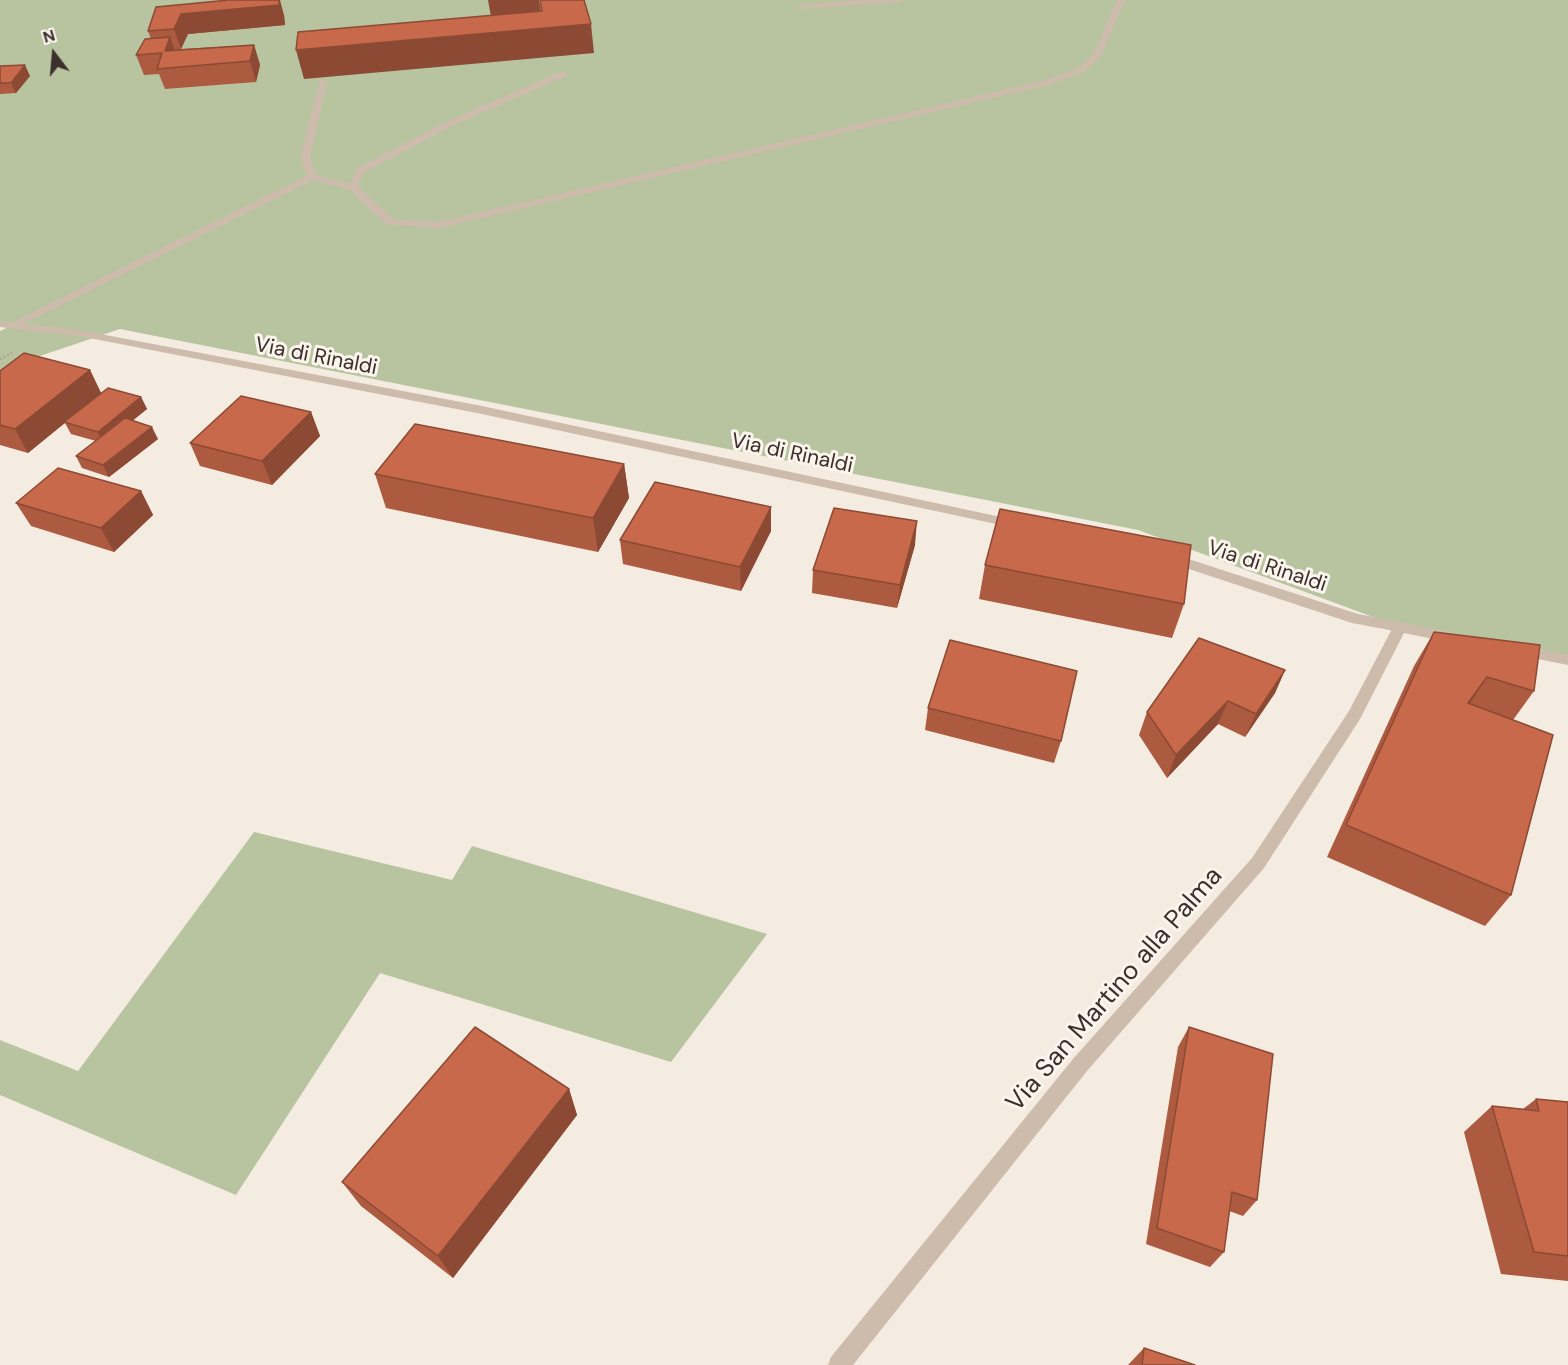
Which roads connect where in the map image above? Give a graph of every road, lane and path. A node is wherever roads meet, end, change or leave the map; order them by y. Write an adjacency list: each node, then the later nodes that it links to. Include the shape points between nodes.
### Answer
1 (899, 0): 3 (street)
2 (1121, 0): 7 (street, via 1098,54 1081,70 1046,83 439,225 390,222)
3 (800, 7)
4 (563, 74): 7 (street, via 449,124 359,171)
5 (323, 81): 6 (street, via 305,158)
6 (312, 177): 7 (street); 8 (street)
7 (353, 188)
8 (6, 325): 9 (street, Via di Rinaldi, via 84,334 465,407)
9 (1027, 526)
10 (1152, 554): 11 (street, Via di Rinaldi, via 1357,619)
11 (1400, 627): 12 (street, Via di Rinaldi); 15 (street, Via San Martino alla Palma, via 1355,716 1258,862 1080,1065)
12 (1467, 640)
13 (1501, 647): 14 (street)
14 (1568, 660)
15 (839, 1365)

